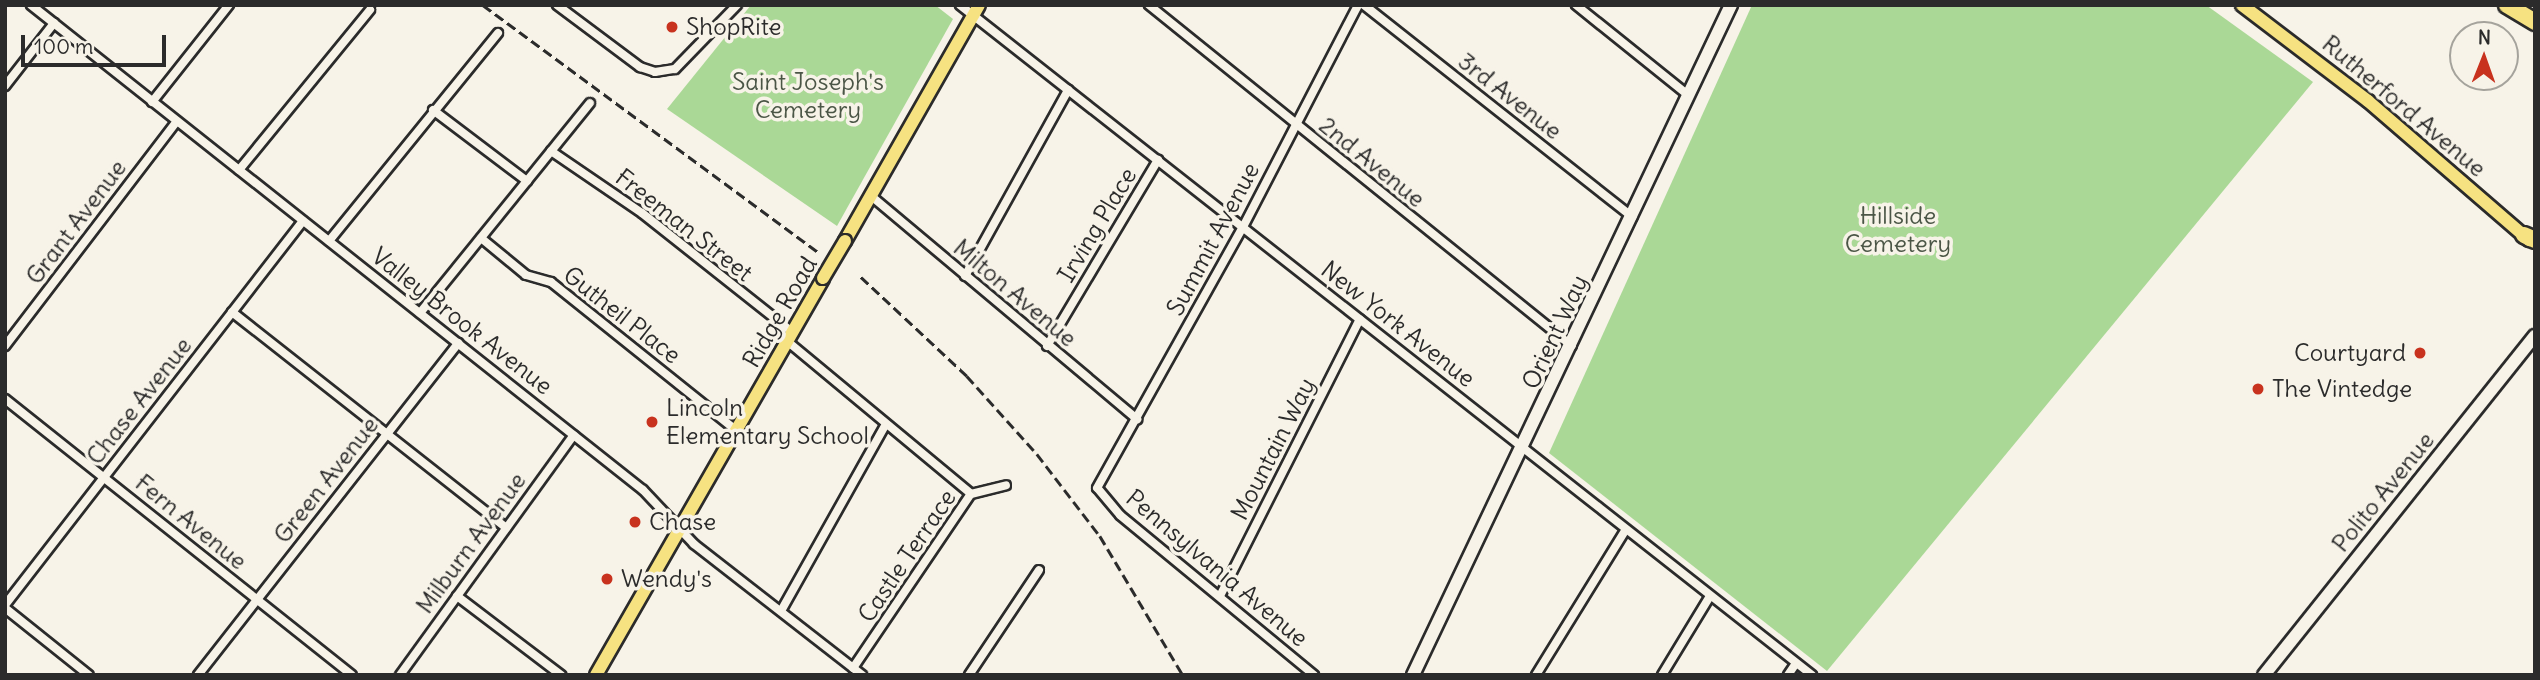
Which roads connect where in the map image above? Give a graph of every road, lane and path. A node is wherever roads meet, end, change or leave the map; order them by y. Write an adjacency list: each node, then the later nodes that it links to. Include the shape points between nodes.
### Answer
1 (31, 5): 16 (street, Valley Brook Avenue)
2 (229, 5): 21 (street)
3 (557, 5): 4 (street, via 640,67 654,72 675,69)
4 (737, 5)
5 (960, 5): 14 (street, New York Avenue)
6 (1149, 5): 25 (street, 2nd Avenue)
7 (1358, 5): 25 (street, Summit Avenue)
8 (1364, 5): 31 (street, 3rd Avenue)
9 (1576, 5): 20 (street)
10 (1731, 5): 20 (street, Orient Way)
11 (2242, 5): 35 (main road, Rutherford Avenue, via 2361,95)
12 (2507, 5): 15 (highway)
13 (370, 10): 28 (street)
14 (976, 10): 19 (street, New York Avenue); 30 (main road, Ridge Road)
15 (2535, 22)
16 (54, 23): 18 (street); 21 (street, Valley Brook Avenue)
17 (498, 33): 23 (street)
18 (5, 86)
19 (1068, 90): 27 (street, New York Avenue); 37 (street)
20 (1688, 95): 31 (street, Orient Way)
21 (152, 102): 24 (street, Valley Brook Avenue)
22 (590, 103): 26 (street)
23 (433, 110): 29 (street); 36 (street)
24 (177, 121): 28 (street, Valley Brook Avenue); 44 (street, Grant Avenue)
25 (1296, 126): 33 (street, Summit Avenue); 46 (street, 2nd Avenue)
26 (551, 151): 29 (street); 41 (street, Freeman Street, via 642,213)
27 (1158, 160): 33 (street, New York Avenue); 45 (street, Irving Place)
28 (239, 170): 32 (street, Valley Brook Avenue)
29 (527, 181): 34 (street)
30 (870, 195): 37 (street, Milton Avenue); 41 (main road, Ridge Road, bridge)
31 (1632, 217): 46 (street, Orient Way)
32 (303, 221): 36 (street, Valley Brook Avenue); 38 (street, Chase Avenue)
33 (1243, 227): 40 (street, New York Avenue); 48 (street, Summit Avenue)
34 (481, 238): 39 (street); 50 (street, Gutheil Place, via 526,275 551,282)
35 (2531, 240)
36 (329, 241): 39 (street, Valley Brook Avenue)
37 (965, 276): 45 (street, Milton Avenue)
38 (232, 313): 51 (street); 54 (street, Chase Avenue)
39 (420, 313): 43 (street, Valley Brook Avenue)
40 (1360, 319): 53 (street, New York Avenue); 63 (street, Mountain Way)
41 (790, 337): 49 (street, Freeman Street); 50 (main road, Ridge Road)
42 (2535, 337): 84 (street, Polito Avenue)
43 (458, 343): 51 (street, Green Avenue); 52 (street, Valley Brook Avenue)
44 (5, 346)
45 (1047, 346): 48 (street, Milton Avenue)
46 (1572, 346): 53 (street, Orient Way)
47 (5, 398): 54 (street, Fern Avenue)
48 (1137, 419): 56 (street, Summit Avenue)
49 (886, 424): 57 (street, Freeman Street); 67 (street)
50 (736, 430): 59 (main road, Ridge Road)
51 (386, 434): 58 (street); 65 (street, Green Avenue)
52 (574, 435): 58 (street, Milburn Avenue); 59 (street, Valley Brook Avenue, via 643,490)
53 (1524, 448): 60 (street, New York Avenue); 79 (street, Orient Way)
54 (104, 477): 65 (street, Fern Avenue); 66 (street, Chase Avenue)
55 (1006, 485): 57 (street, Castle Terrace)
56 (1097, 488): 63 (street, Pennsylvania Avenue, via 1120,515)
57 (971, 494): 69 (street, Castle Terrace)
58 (506, 528): 62 (street, Milburn Avenue)
59 (678, 530): 67 (street, Valley Brook Avenue); 75 (main road, Ridge Road)
60 (1625, 531): 64 (street, New York Avenue); 80 (street)
61 (1039, 570): 77 (street)
62 (457, 596): 73 (street, Milburn Avenue); 74 (street)
63 (1220, 596): 78 (street, Pennsylvania Avenue)
64 (1710, 596): 68 (street, New York Avenue); 81 (street)
65 (257, 599): 71 (street, Green Avenue); 72 (street, Fern Avenue)
66 (5, 606): 70 (street)
67 (780, 611): 69 (street, Valley Brook Avenue)
68 (1796, 663): 82 (street); 83 (street, New York Avenue)
69 (853, 668): 76 (street, Valley Brook Avenue)
70 (89, 675)
71 (198, 675)
72 (352, 675)
73 (400, 675)
74 (561, 675)
75 (596, 675)
76 (862, 675)
77 (969, 675)
78 (1314, 675)
79 (1413, 675)
80 (1536, 675)
81 (1662, 675)
82 (1788, 675)
83 (1812, 675)
84 (2264, 675)

